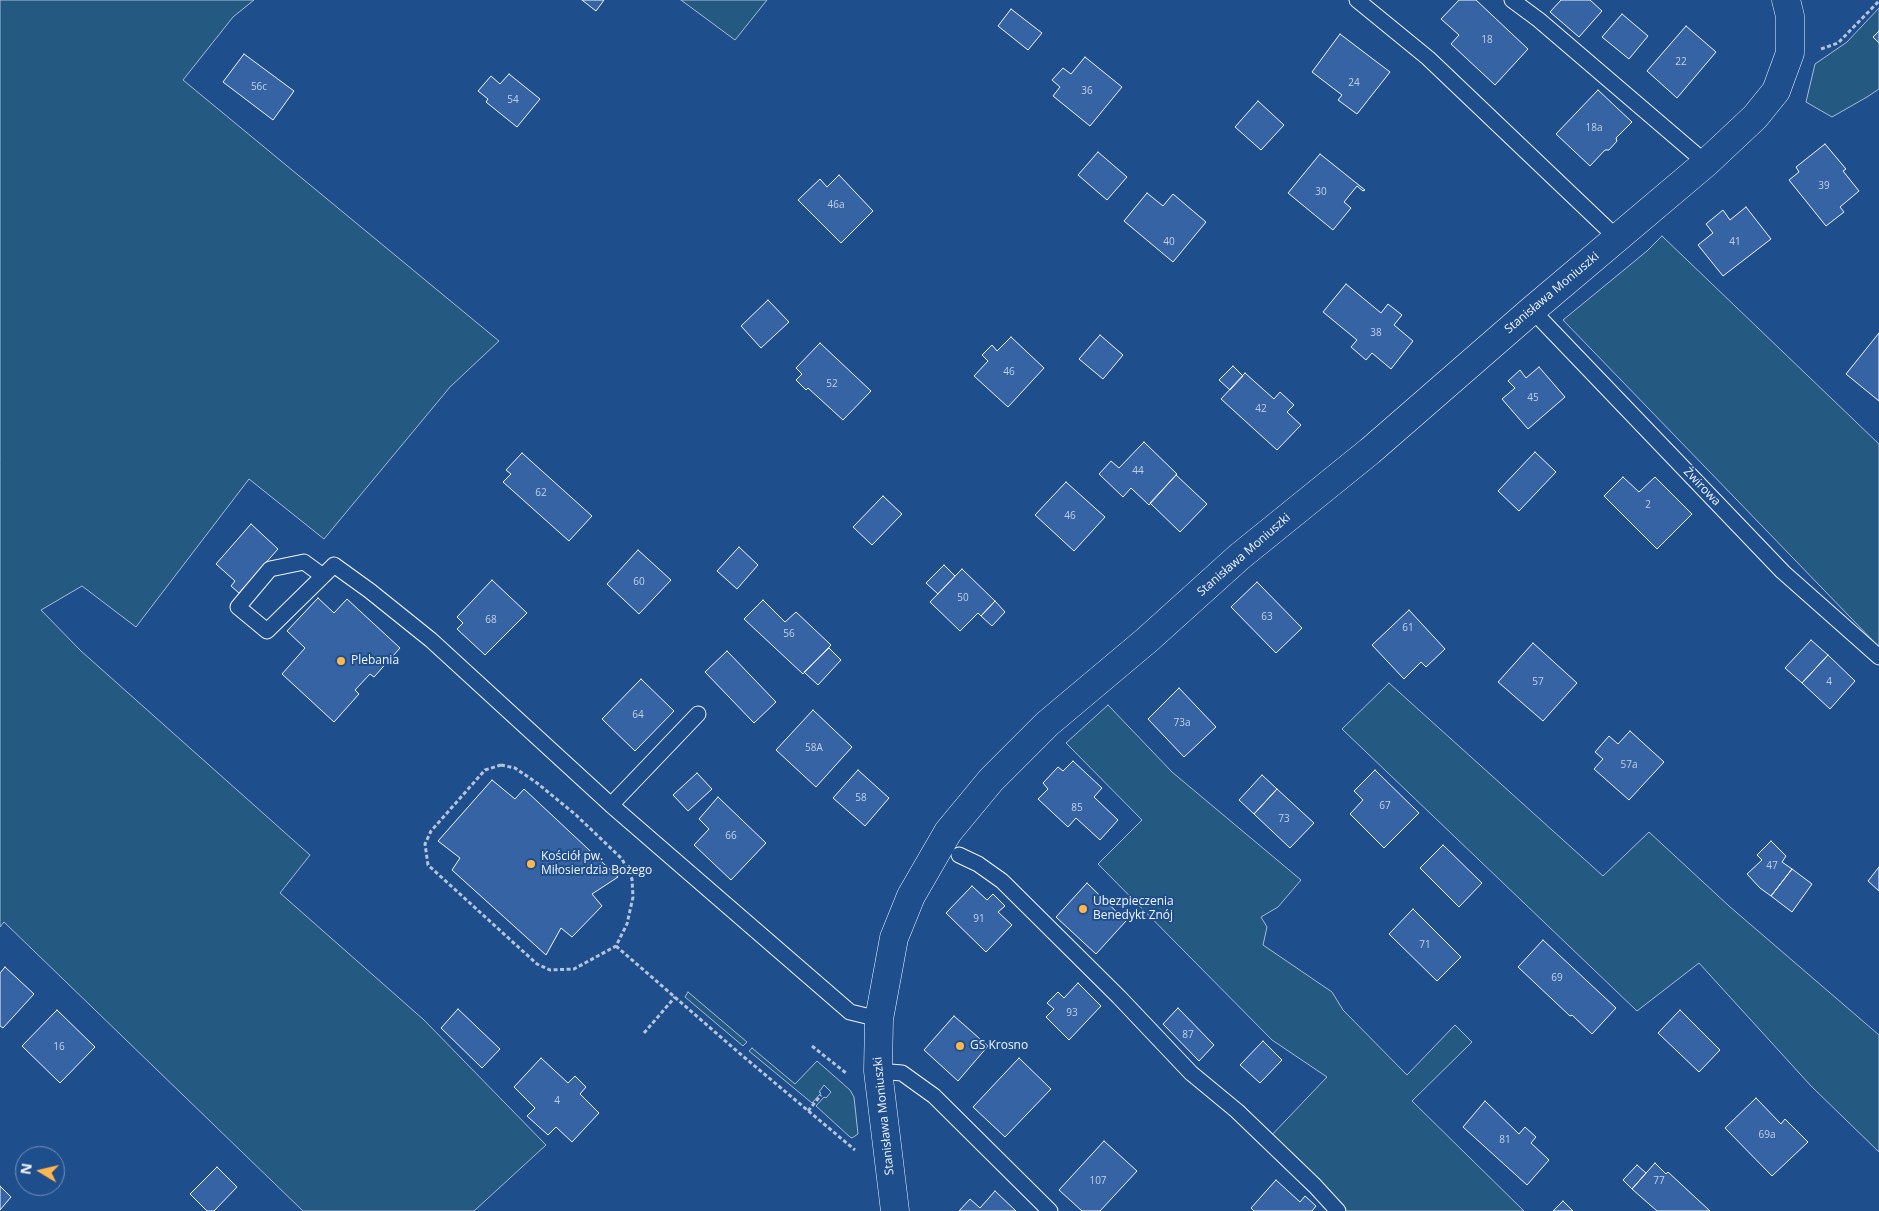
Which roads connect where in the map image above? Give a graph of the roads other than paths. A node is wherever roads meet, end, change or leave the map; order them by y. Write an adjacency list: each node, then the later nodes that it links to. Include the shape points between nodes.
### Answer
1 (1357, 0): 5 (lane, via 1428,58)
2 (1512, 0): 4 (lane)
3 (1786, 0): 4 (street, Stanisława Moniuszki, via 1790,16 1790,53 1776,91 1755,117)
4 (1706, 162): 5 (street, Stanisława Moniuszki)
5 (1617, 238): 6 (street, Stanisława Moniuszki)
6 (1532, 310): 8 (lane, Żwirowa, via 1783,572); 12 (street, Stanisława Moniuszki, via 1370,451 1239,557 1047,724 991,780 948,832 911,896 894,938)
7 (323, 576): 7 (lane, via 304,562 270,569 238,607 267,631); 10 (lane, via 334,565 370,591 431,640)
8 (1879, 657)
9 (698, 714): 10 (lane)
10 (611, 805): 12 (lane, via 850,1012)
11 (960, 856): 16 (lane, via 1002,881 1191,1073 1237,1111)
12 (878, 1018): 13 (street, Stanisława Moniuszki)
13 (878, 1071): 14 (street, Stanisława Moniuszki); 15 (lane, via 902,1073 934,1096)
14 (895, 1211)
15 (1050, 1211)
16 (1338, 1211)

